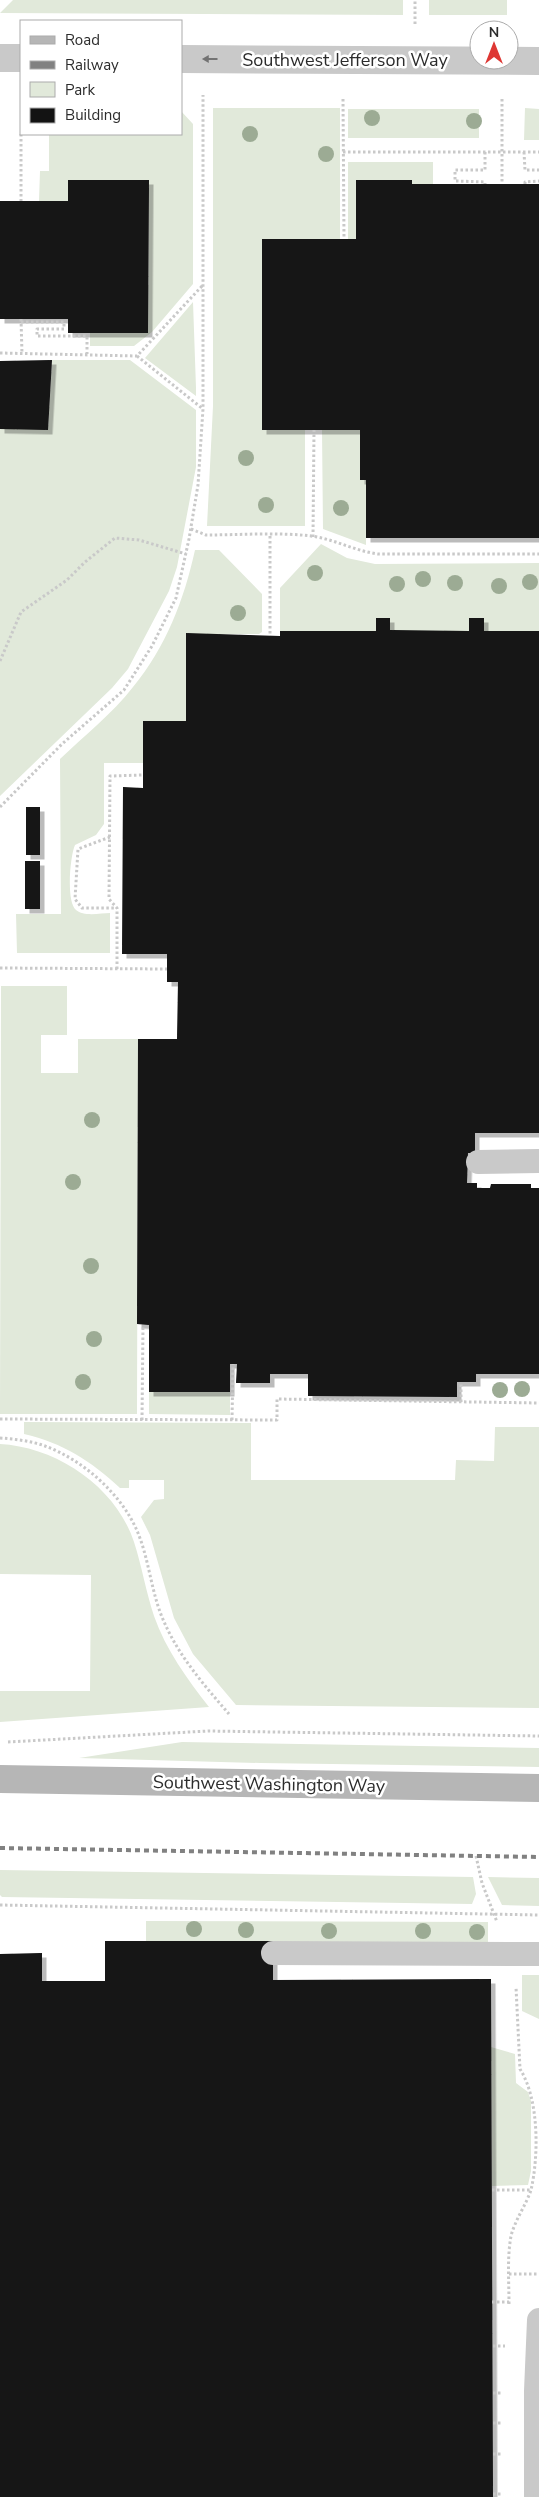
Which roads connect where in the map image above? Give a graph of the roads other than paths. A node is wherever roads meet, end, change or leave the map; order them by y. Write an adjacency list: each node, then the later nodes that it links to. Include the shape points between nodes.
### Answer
1 (0, 58): 2 (street)
2 (20, 58)
3 (192, 59): 4 (street, Southwest Jefferson Way, one-way to 3)
4 (539, 61)
5 (539, 1161): 6 (lane)
6 (478, 1162)
7 (0, 1779): 8 (street, Southwest Washington Way)
8 (539, 1788)
9 (273, 1953): 10 (lane)
10 (539, 1954)
11 (539, 2320): 12 (lane)
12 (536, 2497)

